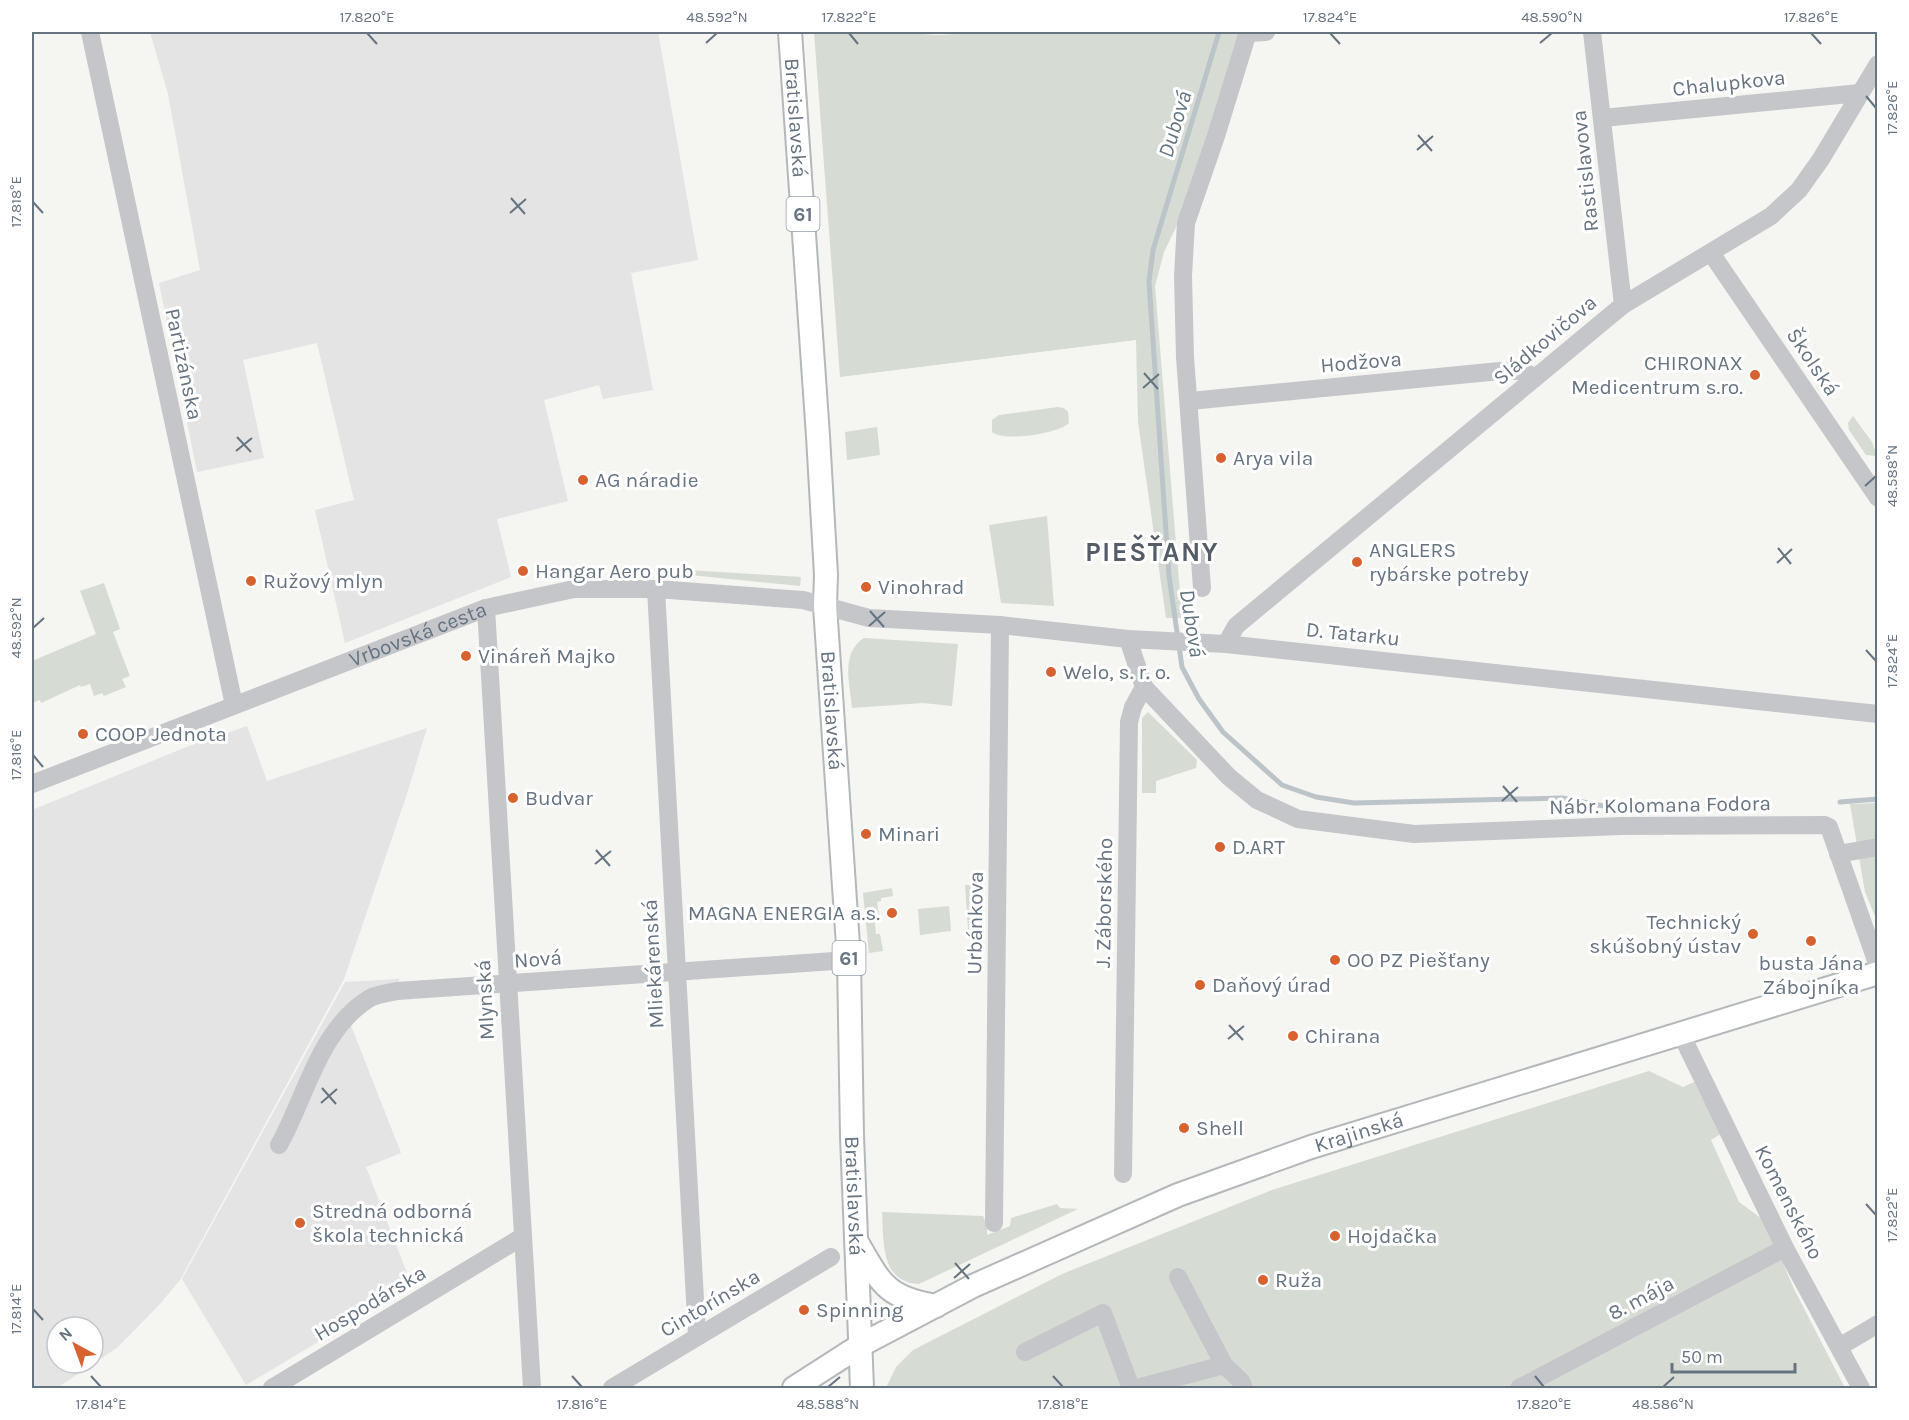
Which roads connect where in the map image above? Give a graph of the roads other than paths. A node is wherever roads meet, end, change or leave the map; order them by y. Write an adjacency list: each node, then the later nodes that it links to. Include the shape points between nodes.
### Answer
1 (90, 32): 21 (street, Partizánska)
2 (790, 32): 15 (main road, Bratislavská / 61, via 819,448)
3 (1254, 32): 11 (street, via 1186,222 1183,276)
4 (1592, 32): 7 (street, Rastislavova)
5 (1878, 64): 6 (street, Sládkovičova)
6 (1860, 93): 7 (street, Chalupkova); 8 (street, Sládkovičova, via 1799,190 1771,216)
7 (1602, 118): 9 (street, Rastislavova)
8 (1711, 253): 9 (street, Sládkovičova); 12 (street, Školská)
9 (1623, 305): 10 (street, Sládkovičova)
10 (1535, 378): 11 (street, Hodžova, via 1523,371 1500,372); 19 (street, Sládkovičova)
11 (1190, 401): 13 (street)
12 (1878, 498)
13 (1202, 588)
14 (656, 589): 15 (street, Vrbovská cesta, via 803,600); 16 (street, Vrbovská cesta, via 573,590); 28 (street, Mliekárenská)
15 (825, 606): 17 (street, D. Tatarku, via 869,618); 26 (main road, Bratislavská / 61)
16 (486, 608): 21 (street, Vrbovská cesta); 30 (street, Mlynská)
17 (1000, 625): 18 (street, D. Tatarku); 34 (street, Urbánkova)
18 (1128, 639): 19 (street, D. Tatarku); 20 (street)
19 (1218, 643): 22 (street, D. Tatarku)
20 (1144, 687): 25 (street, Nábr. Kolomana Fodora, via 1228,777 1257,800 1298,819 1414,834 1621,826 1826,825); 33 (street, J. Záborského, via 1129,723)
21 (234, 705): 23 (street, Vrbovská cesta)
22 (1878, 714)
23 (32, 784)
24 (1878, 847): 25 (street)
25 (1838, 854): 27 (street, Nábr. Kolomana Fodora)
26 (849, 960): 28 (street, Nová); 36 (main road, Bratislavská / 61)
27 (1878, 966)
28 (676, 972): 30 (street, Nová); 42 (street, Mliekárenská)
29 (1878, 973): 31 (main road, Krajinská)
30 (507, 983): 32 (street, Nová, via 397,991 372,997 338,1029 320,1057); 35 (street, Mlynská)
31 (1681, 1034): 37 (street, Komenského); 40 (main road, Krajinská, via 1269,1161 1178,1195 1035,1257)
32 (279, 1145)
33 (1123, 1174)
34 (994, 1222)
35 (522, 1237): 47 (street, Hospodárska); 48 (street, Mlynská)
36 (857, 1242): 40 (main road, via 882,1284 910,1302); 43 (main road, Bratislavská / 61)
37 (1785, 1248): 44 (street, Komenského); 55 (street, 8. mája)
38 (831, 1257): 42 (street, Cintorínska)
39 (1178, 1278): 46 (street)
40 (936, 1306): 43 (main road, Krajinská)
41 (1878, 1324): 44 (street)
42 (697, 1336): 49 (street, Cintorínska)
43 (861, 1345): 50 (main road); 51 (main road, Bratislavská / 61)
44 (1839, 1347): 56 (street, Komenského)
45 (1026, 1352): 52 (street, via 1103,1313)
46 (1224, 1365): 53 (street); 54 (street)
47 (272, 1389)
48 (532, 1389)
49 (612, 1389)
50 (794, 1389)
51 (862, 1389)
52 (1131, 1389)
53 (1137, 1389)
54 (1244, 1389)
55 (1519, 1389)
56 (1861, 1389)

